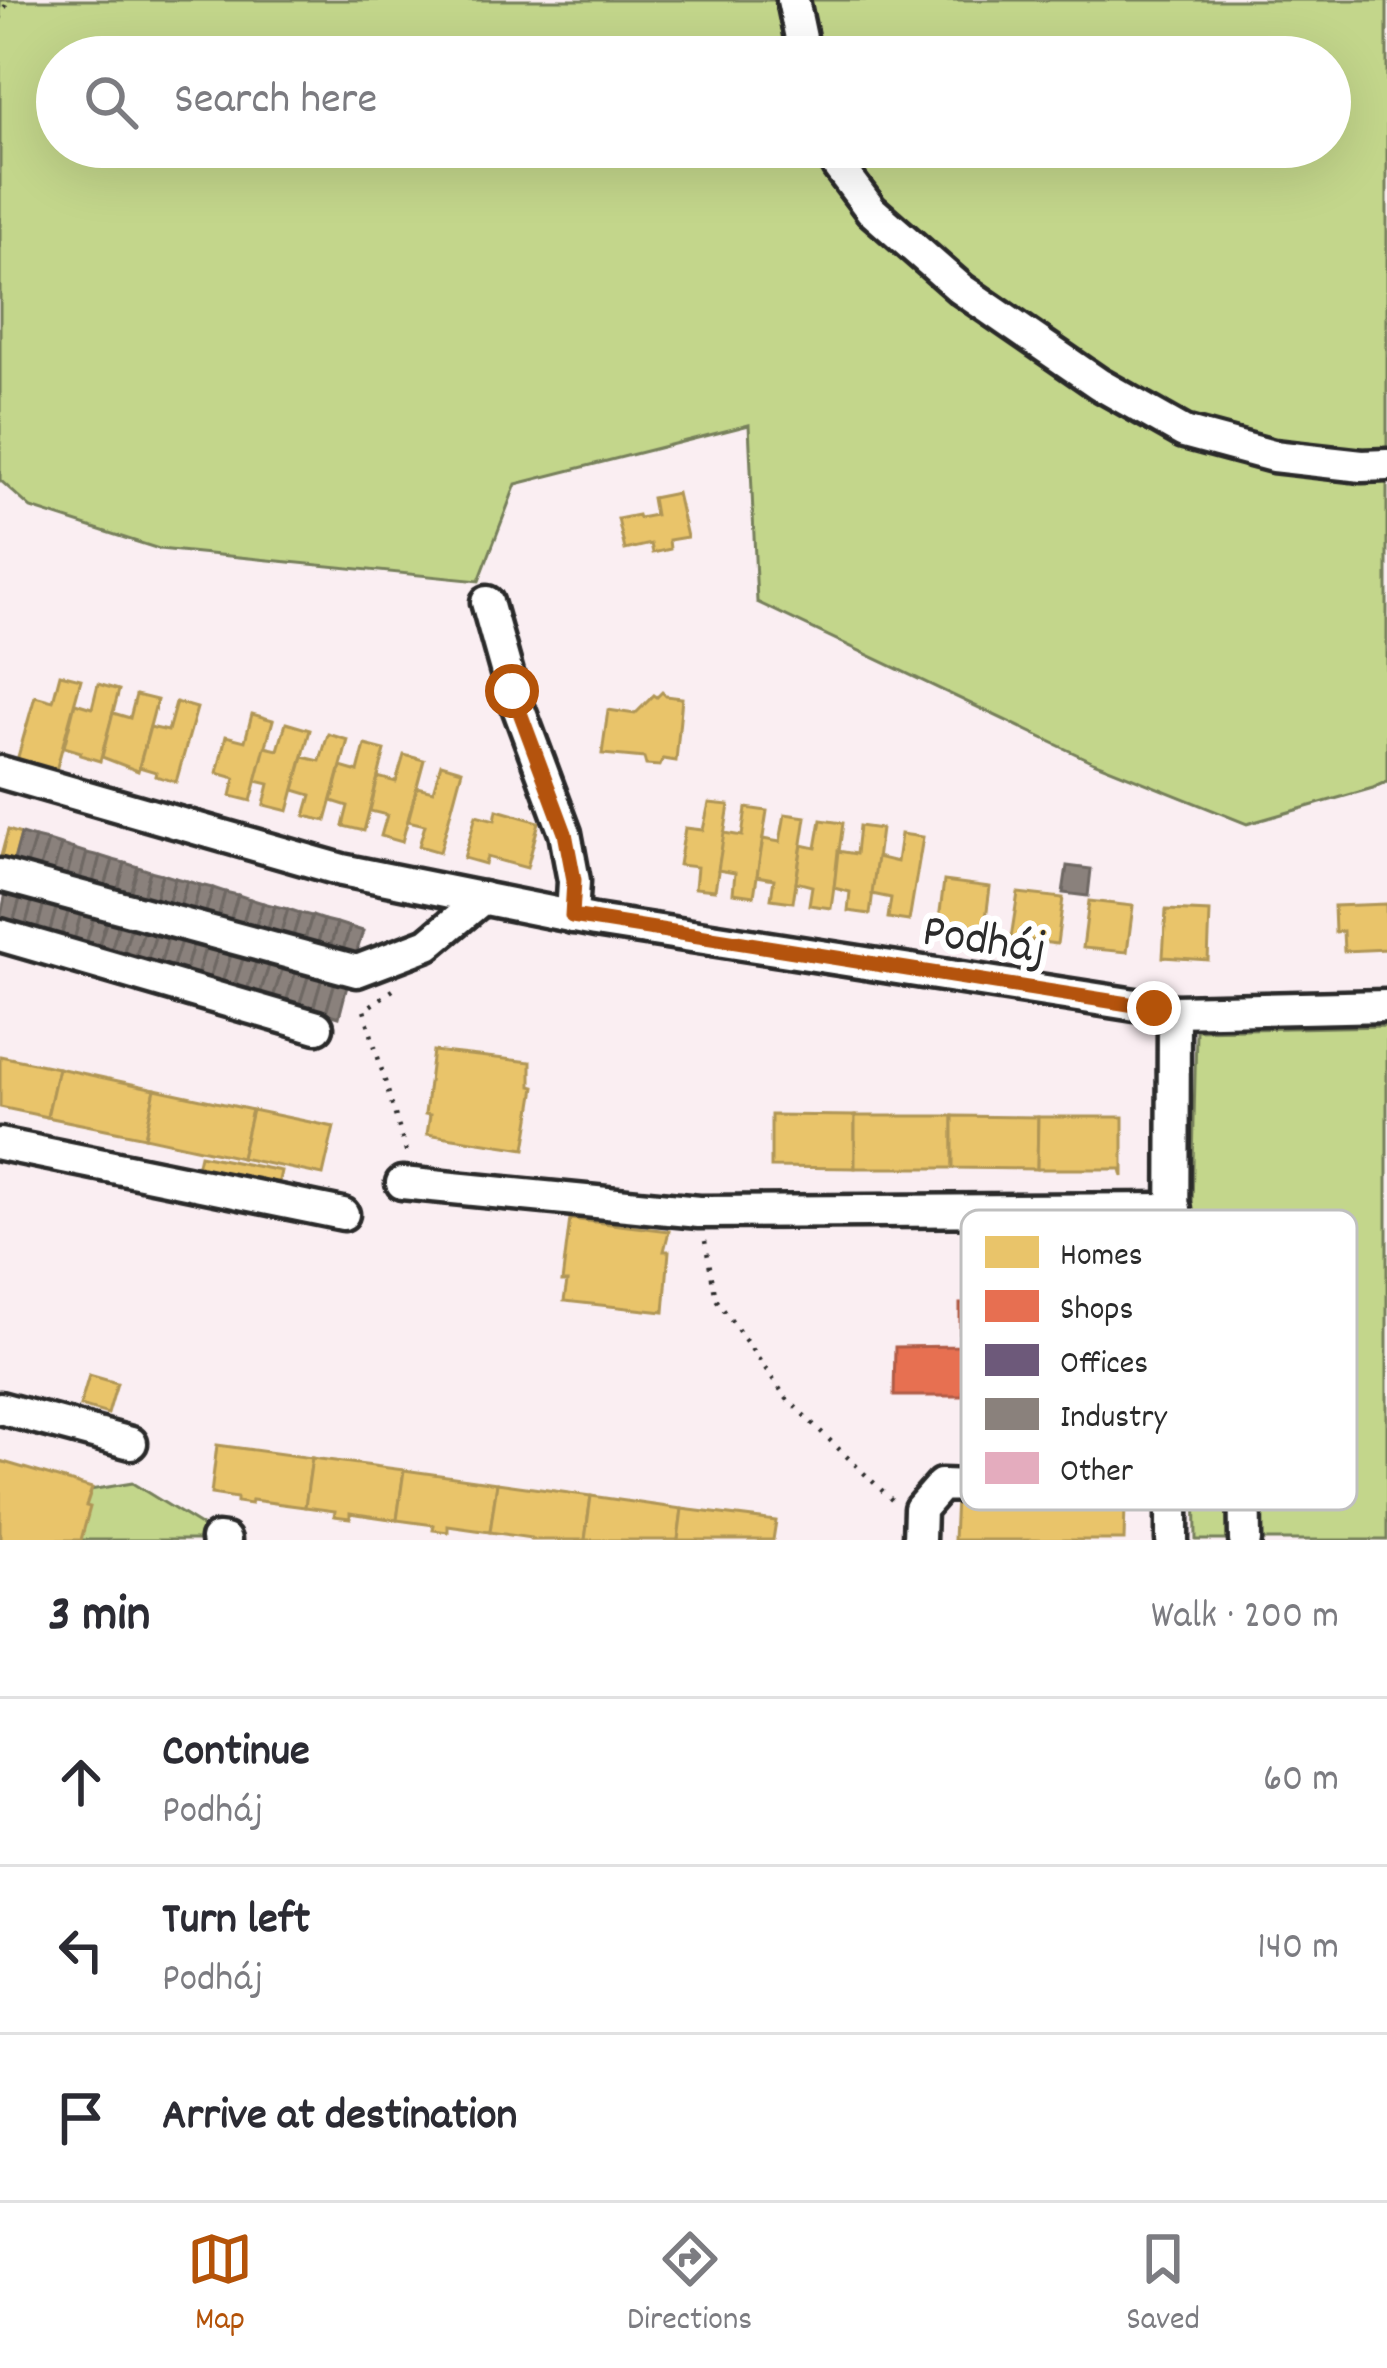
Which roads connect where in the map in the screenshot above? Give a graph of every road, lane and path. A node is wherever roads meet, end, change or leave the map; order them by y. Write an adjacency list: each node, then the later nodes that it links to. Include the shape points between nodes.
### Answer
1 (8, 0): 3 (path)
2 (793, 0): 4 (street)
3 (0, 20)
4 (801, 36)
5 (840, 168): 6 (street, via 871,210 961,289 1099,384 1184,431 1274,456)
6 (1387, 464)
7 (488, 602): 11 (street, via 565,833)
8 (0, 772): 10 (street, Podháj, via 342,870)
9 (0, 875): 10 (street, via 357,971 428,944)
10 (482, 898): 11 (street, Podháj)
11 (572, 916): 15 (street, Podháj)
12 (0, 935): 16 (street)
13 (403, 984): 18 (path, via 364,1010)
14 (1387, 1006): 15 (street, Podháj)
15 (1174, 1011): 19 (street)
16 (317, 1027)
17 (0, 1144): 23 (street)
18 (405, 1170): 22 (street)
19 (1174, 1209): 21 (street)
20 (961, 1210): 22 (street)
21 (1016, 1210)
22 (699, 1212): 28 (path, via 716,1299 787,1399)
23 (343, 1214)
24 (0, 1408): 25 (street)
25 (131, 1443)
26 (961, 1486): 28 (street, via 941,1485)
27 (1245, 1510): 29 (street)
28 (920, 1524)
29 (1245, 1540)

